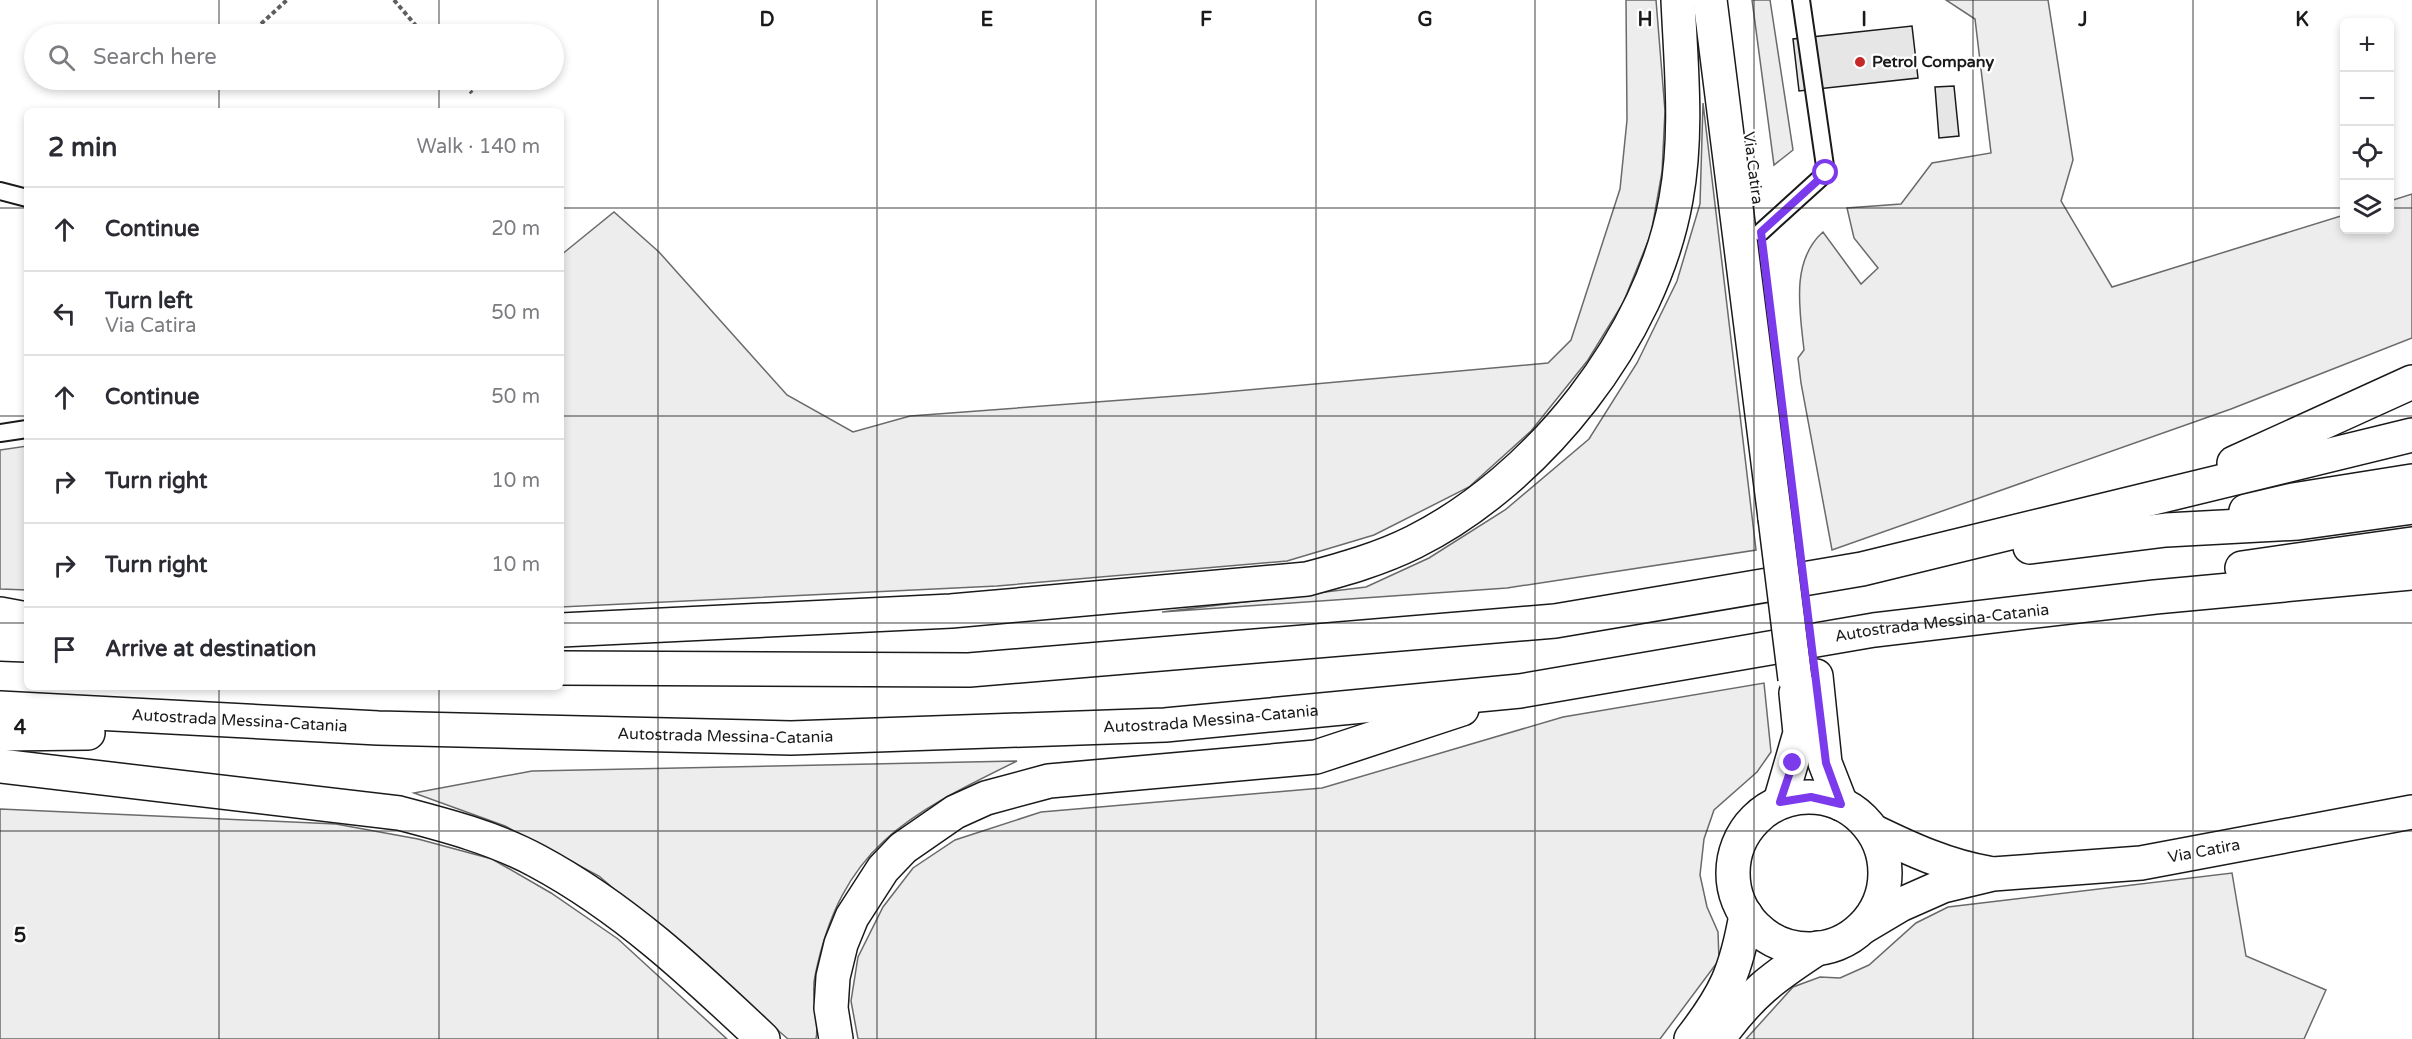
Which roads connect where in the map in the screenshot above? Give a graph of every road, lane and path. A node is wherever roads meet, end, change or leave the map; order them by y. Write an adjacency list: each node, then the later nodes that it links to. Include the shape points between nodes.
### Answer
1 (287, 0): 7 (path)
2 (394, 0): 8 (path)
3 (1678, 0): 31 (main road, via 1684,136 1676,201 1640,305 1585,397 1547,442 1509,480 1414,542 1362,565 1307,579 951,611)
4 (1710, 0): 24 (main road)
5 (1732, 0): 13 (main road, Via Catira)
6 (1801, 0): 13 (lane, via 1826,173)
7 (261, 24)
8 (414, 24)
9 (469, 90): 10 (path)
10 (472, 93)
11 (0, 191): 12 (lane)
12 (24, 197)
13 (1761, 232): 24 (main road, Via Catira)
14 (2404, 387): 22 (main road)
15 (2412, 424): 20 (main road)
16 (24, 429): 17 (lane)
17 (0, 433)
18 (2412, 435): 20 (main road)
19 (2412, 443): 20 (main road)
20 (2340, 452): 22 (main road)
21 (2412, 481): 25 (main road, via 2293,500)
22 (2160, 497): 27 (main road)
23 (2412, 507): 25 (main road, via 2298,523)
24 (1786, 517): 36 (main road, bridge)
25 (2166, 530): 27 (main road)
26 (2412, 544): 34 (main road, via 1877,616 1758,637)
27 (1862, 569): 35 (main road, via 1555,621 969,670)
28 (2412, 573): 34 (main road, Autostrada Messina-Catania, via 2155,597 1874,630)
29 (0, 614): 30 (main road)
30 (24, 618)
31 (564, 630)
32 (0, 644): 33 (main road)
33 (24, 645)
34 (1689, 663): 37 (main road, Autostrada Messina-Catania)
35 (564, 668)
36 (1805, 678): 42 (main road, via 1800,734); 43 (main road, via 1826,763)
37 (1520, 691): 39 (main road, Autostrada Messina-Catania, via 1165,725 1005,732 791,738); 51 (main road, via 1316,757 1049,781 986,798 955,812 903,848 883,868 852,917 832,977)
38 (0, 708): 39 (main road, Autostrada Messina-Catania)
39 (378, 728): 40 (main road)
40 (0, 734)
41 (0, 766): 50 (main road, via 399,813 482,838 536,860 607,904 681,962)
42 (1780, 802): 43 (main road, via 1811,797); 47 (main road, via 1753,821 1736,850 1734,884)
43 (1841, 804): 45 (main road, via 1859,815)
44 (2412, 812): 46 (main road, Via Catira, via 2141,863)
45 (1873, 831): 46 (main road, via 1917,852 1968,870); 48 (main road, via 1881,847 1885,881 1874,914)
46 (1993, 874): 48 (main road, via 1943,886)
47 (1746, 915): 49 (main road, via 1778,942 1797,948); 52 (main road, via 1738,961 1722,996)
48 (1863, 927): 49 (main road, via 1842,941)
49 (1818, 948): 53 (main road, via 1770,979 1740,1008)
50 (763, 1039)
51 (836, 1039)
52 (1691, 1039)
53 (1718, 1039)

